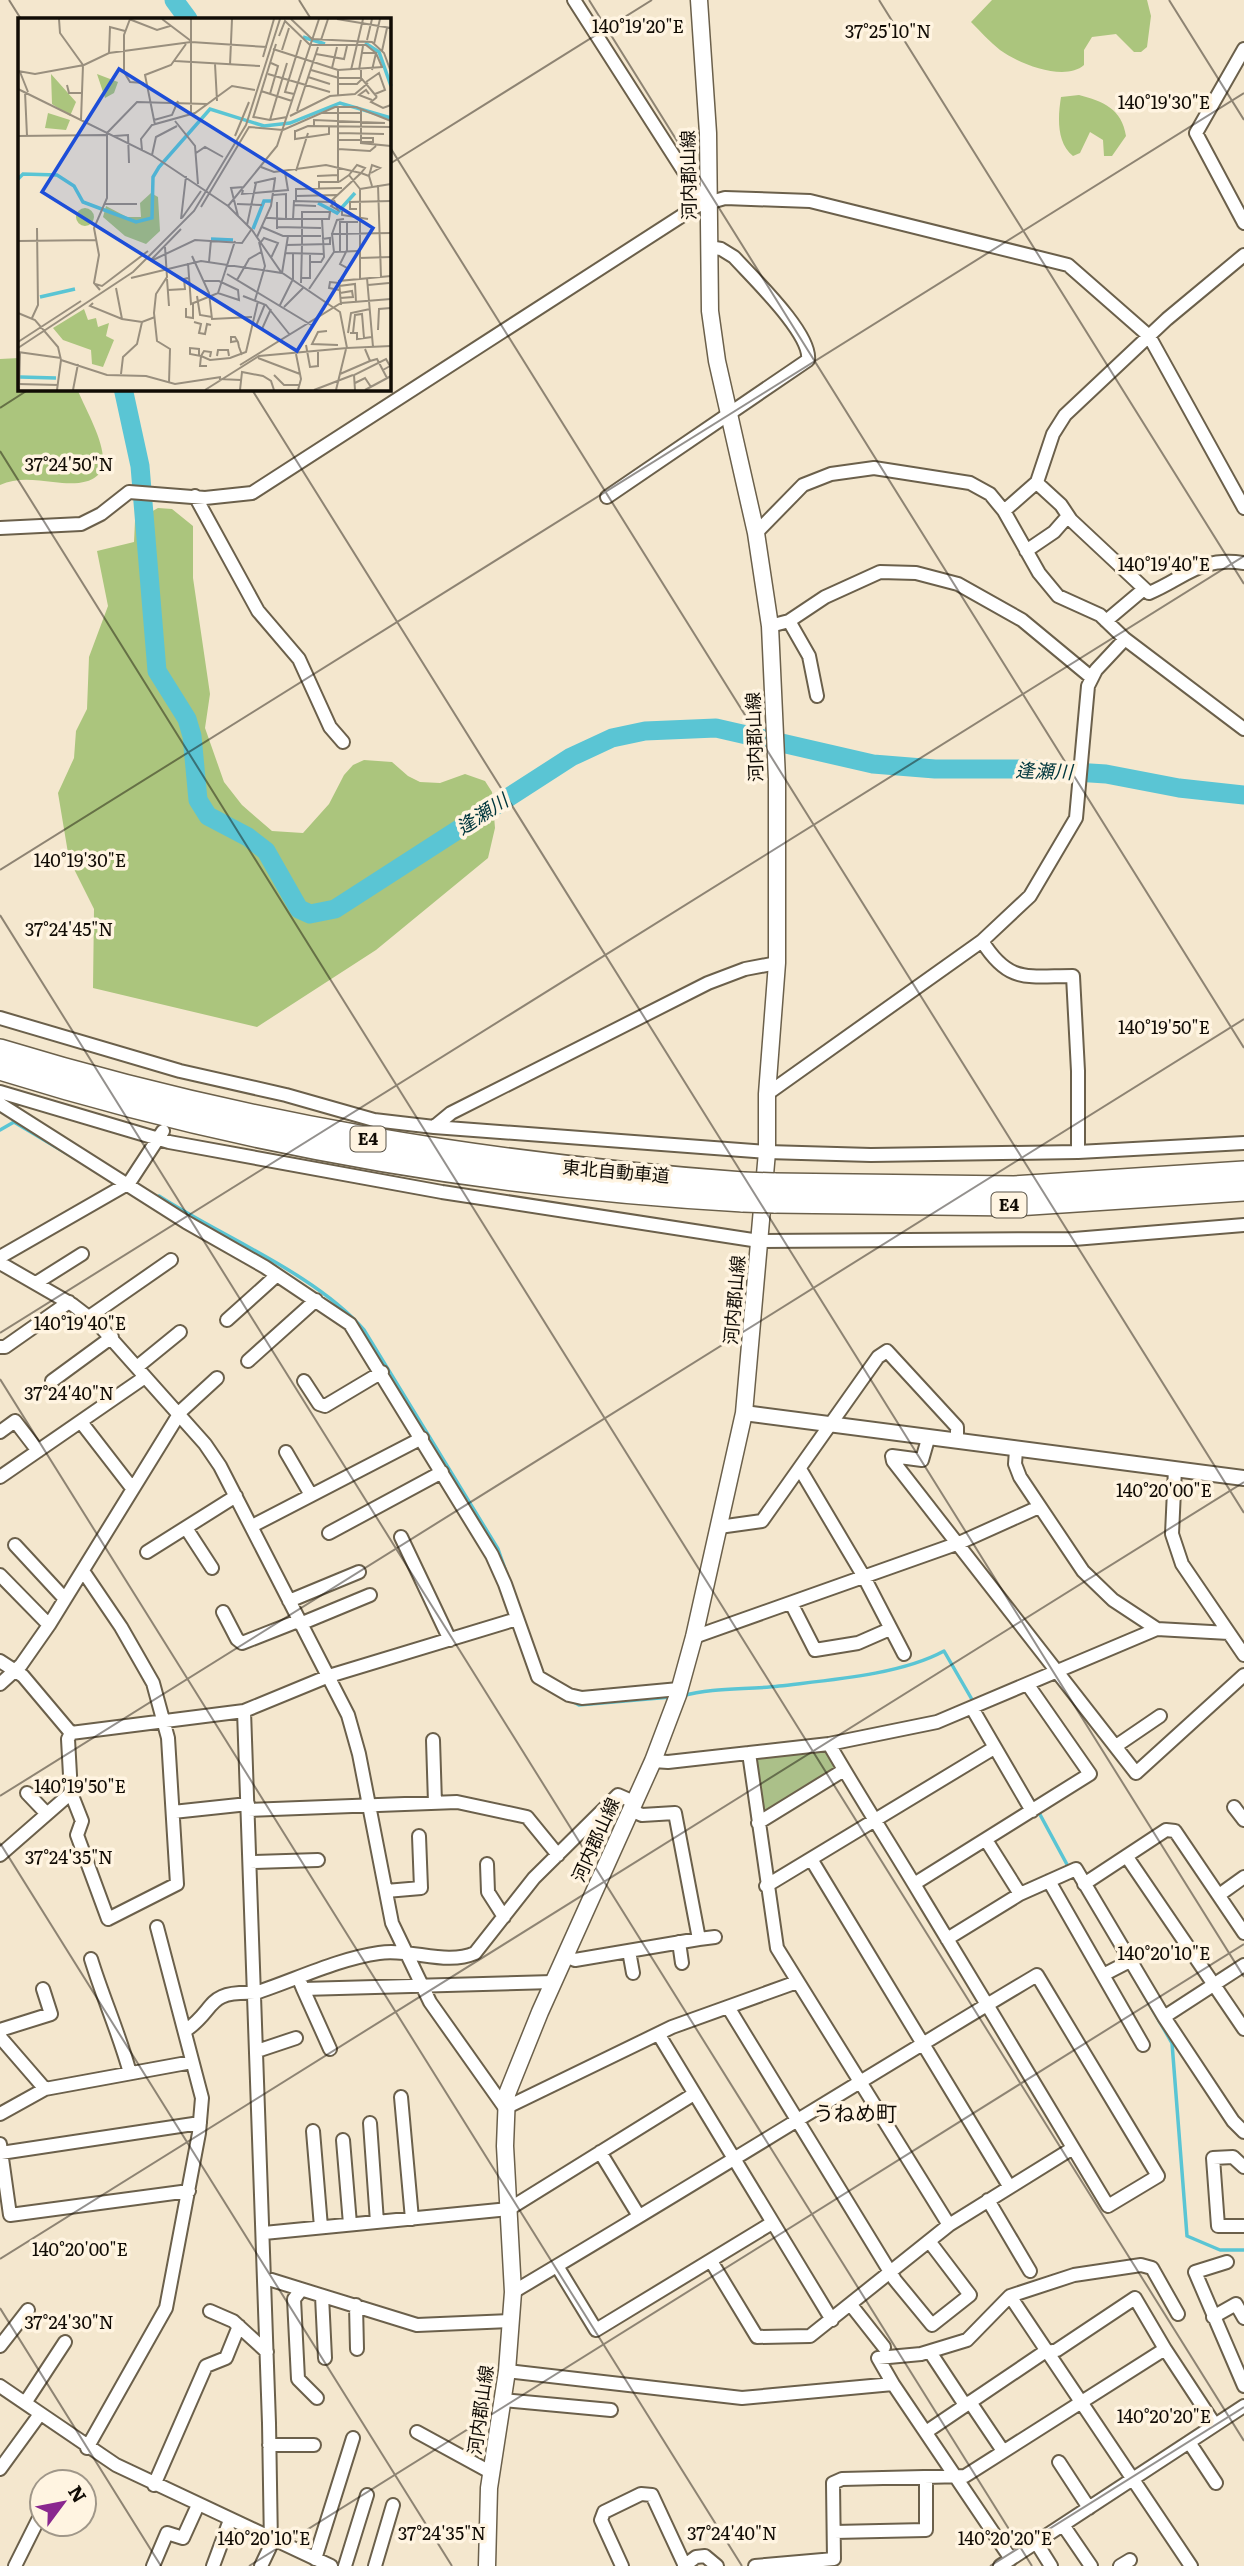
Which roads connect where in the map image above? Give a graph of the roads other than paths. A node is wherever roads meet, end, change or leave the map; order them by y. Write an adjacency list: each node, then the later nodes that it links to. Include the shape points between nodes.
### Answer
1 (574, 0): 4 (street)
2 (699, 0): 4 (main road, 河内郡山線, via 708,133)
3 (1244, 49): 5 (street, via 1196,133)
4 (706, 202): 6 (main road, 河内郡山線); 8 (street, via 725,198 810,201 1068,265); 11 (street, via 256,490 238,496)
5 (1244, 223)
6 (709, 247): 9 (main road, 河内郡山線, via 710,311); 9 (street, via 734,257 792,324 809,352 804,365)
7 (1244, 255): 8 (street)
8 (1149, 336): 10 (street, via 1065,415 1053,434); 13 (street)
9 (728, 415): 12 (street); 17 (main road, 河内郡山線)
10 (1037, 483): 14 (street); 15 (street)
11 (195, 496): 16 (street, via 136,492 125,494 81,524); 28 (street, via 258,611 299,659 330,727)
12 (607, 497)
13 (1244, 508)
14 (1004, 511): 17 (street, via 990,494 970,483 874,468 831,474 803,485); 18 (street)
15 (1068, 516): 18 (street); 20 (street)
16 (0, 527)
17 (756, 533): 23 (main road, 河内郡山線)
18 (1026, 551): 22 (street, via 1058,596)
19 (1244, 563): 20 (street, via 1194,568 1160,589 1149,593)
20 (1144, 589): 22 (street)
21 (789, 621): 23 (street); 25 (street, via 825,597 880,572 916,573 958,584 1022,620); 26 (street, via 809,656)
22 (1106, 621): 24 (street)
23 (770, 626): 30 (main road, 河内郡山線, via 777,779)
24 (1125, 639): 25 (street); 27 (street)
25 (1092, 678): 29 (street, via 1073,825 1035,889)
26 (817, 696)
27 (1242, 723)
28 (343, 742)
29 (982, 941): 35 (street); 41 (street, via 994,960 1014,976 1073,976)
30 (777, 963): 35 (main road, 河内郡山線); 37 (street, via 708,983 451,1113)
31 (0, 1018): 37 (street, via 179,1076 374,1120)
32 (0, 1050): 45 (highway, 東北自動車道 / E4, via 145,1091 371,1140)
33 (0, 1069): 45 (highway, 東北自動車道 / E4, via 142,1109 369,1157 558,1185)
34 (0, 1092): 38 (street)
35 (767, 1094): 40 (main road, 河内郡山線)
36 (0, 1104): 43 (street)
37 (434, 1127): 40 (street)
38 (161, 1136): 43 (street); 48 (street, via 442,1192)
39 (1244, 1143): 41 (street)
40 (767, 1152): 41 (street, via 871,1156); 48 (main road, 河内郡山線)
41 (1077, 1152)
42 (1244, 1172): 46 (highway, 東北自動車道 / E4, via 1014,1187)
43 (129, 1183): 50 (street); 53 (street)
44 (1244, 1190): 46 (highway, 東北自動車道 / E4, via 1016,1205)
45 (743, 1192): 46 (highway, 東北自動車道 / E4, bridge)
46 (774, 1193)
47 (1244, 1225): 48 (street, via 1049,1240)
48 (760, 1241): 68 (main road, 河内郡山線)
49 (82, 1254): 54 (street)
50 (0, 1256)
51 (172, 1260): 57 (street)
52 (0, 1263): 54 (street)
53 (277, 1275): 55 (street); 58 (street)
54 (36, 1283): 56 (street)
55 (316, 1300): 62 (street); 64 (street, via 350,1324)
56 (69, 1303): 57 (street); 61 (street)
57 (89, 1317): 60 (street)
58 (228, 1320)
59 (180, 1332): 63 (street)
60 (112, 1337): 63 (street); 66 (street)
61 (0, 1347)
62 (247, 1361)
63 (141, 1372): 69 (street); 70 (street)
64 (382, 1372): 67 (street, via 325,1405 318,1404); 73 (street)
65 (217, 1378): 69 (street)
66 (52, 1381)
67 (304, 1381)
68 (744, 1413): 71 (street); 89 (main road, 河内郡山線)
69 (178, 1415): 84 (street); 86 (street, via 205,1444)
70 (81, 1422): 77 (street); 84 (street)
71 (830, 1426): 74 (street); 75 (street, via 878,1357 887,1351 957,1427); 79 (street)
72 (0, 1432): 77 (street, via 15,1421)
73 (422, 1438): 81 (street); 85 (street)
74 (928, 1439): 75 (street); 93 (street, via 922,1460 892,1456 893,1461)
75 (957, 1441): 76 (street)
76 (1016, 1450): 80 (street); 87 (street, via 1015,1464)
77 (38, 1451): 82 (street)
78 (286, 1452): 85 (street)
79 (800, 1469): 89 (street, via 762,1521); 100 (street)
80 (1175, 1469): 83 (street); 111 (street, via 1172,1534 1182,1564)
81 (442, 1472): 91 (street); 106 (street, via 492,1555)
82 (0, 1477)
83 (1244, 1478)
84 (132, 1488): 97 (street)
85 (312, 1495): 88 (street)
86 (236, 1496): 88 (street); 90 (street)
87 (1038, 1507): 93 (street); 110 (street, via 1097,1587)
88 (252, 1526): 103 (street)
89 (719, 1527): 112 (main road, 河内郡山線)
90 (186, 1528): 95 (street); 96 (street)
91 (329, 1533)
92 (401, 1536): 113 (street)
93 (959, 1543): 100 (street); 118 (street)
94 (15, 1545): 102 (street)
95 (146, 1552)
96 (212, 1568)
97 (83, 1571): 102 (street); 127 (street, via 153,1683)
98 (359, 1572): 103 (street)
99 (0, 1575): 108 (street)
100 (864, 1577): 104 (street); 109 (street)
101 (370, 1595): 107 (street)
102 (65, 1599): 108 (street)
103 (289, 1601): 107 (street)
104 (791, 1603): 109 (street, via 815,1650 858,1643); 112 (street)
105 (223, 1612): 107 (street, via 242,1643)
106 (517, 1619): 113 (street); 123 (street, via 535,1673 569,1695)
107 (299, 1623): 120 (street)
108 (49, 1625): 117 (street)
109 (890, 1629): 114 (street)
110 (1157, 1629): 111 (street); 118 (street)
111 (1228, 1633): 115 (street)
112 (694, 1637): 123 (main road, 河内郡山線)
113 (450, 1640): 120 (street)
114 (904, 1654)
115 (1244, 1655)
116 (0, 1661): 117 (street)
117 (15, 1671): 121 (street); 128 (street, via 34,1687)
118 (1057, 1671): 122 (street); 131 (street)
119 (1244, 1675): 131 (street, via 1136,1773)
120 (329, 1676): 125 (street); 139 (street, via 348,1715)
121 (0, 1684)
122 (1028, 1685): 124 (street); 143 (street, via 1090,1774)
123 (677, 1696): 134 (main road, 河内郡山線)
124 (976, 1706): 130 (street, via 906,1730); 132 (street)
125 (244, 1711): 127 (street); 141 (street)
126 (1160, 1716): 131 (street)
127 (165, 1723): 128 (street); 144 (street)
128 (71, 1734): 137 (street)
129 (433, 1740): 138 (street)
130 (829, 1744): 133 (street); 135 (street)
131 (1116, 1746)
132 (994, 1748): 143 (street); 146 (street)
133 (749, 1753): 134 (street); 148 (street)
134 (653, 1761): 140 (main road, 河内郡山線)
135 (844, 1770): 146 (street); 148 (street)
136 (27, 1793): 145 (street)
137 (71, 1793): 144 (street, via 82,1821 77,1835 108,1919 177,1884); 145 (street)
138 (435, 1803): 139 (street); 152 (street, via 457,1802 527,1817)
139 (369, 1805): 141 (street); 163 (street)
140 (632, 1806): 152 (street, via 618,1795); 170 (street, via 642,1815 675,1813); 175 (main road, 河内郡山線)
141 (248, 1807): 144 (street); 156 (street)
142 (1234, 1807): 147 (street)
143 (1036, 1809): 150 (street)
144 (173, 1812)
145 (47, 1814): 151 (street)
146 (875, 1820): 154 (street); 160 (street)
147 (1244, 1820)
148 (758, 1823): 162 (street)
149 (419, 1836): 163 (street, via 421,1888)
150 (986, 1839): 160 (street); 164 (street)
151 (0, 1855)
152 (558, 1855): 166 (street)
153 (1127, 1857): 161 (street); 165 (street, via 1166,1830 1175,1831); 185 (street)
154 (811, 1859): 162 (street); 198 (street)
155 (317, 1860): 156 (street)
156 (250, 1862): 188 (street)
157 (487, 1864): 166 (street, via 488,1892)
158 (1244, 1877): 165 (street)
159 (1048, 1881): 161 (street, via 1070,1871); 164 (street); 181 (street)
160 (914, 1884): 171 (street)
161 (1084, 1884): 178 (street)
162 (766, 1886): 183 (street, via 775,1942)
163 (386, 1891): 173 (street, via 392,1923)
164 (1020, 1894): 171 (street)
165 (1219, 1895): 168 (street)
166 (504, 1917): 173 (street, via 475,1953 461,1959)
167 (156, 1927): 194 (street)
168 (1244, 1933)
169 (715, 1937): 170 (street)
170 (699, 1939): 172 (street)
171 (947, 1939): 189 (street)
172 (679, 1942): 174 (street); 177 (street)
173 (405, 1951): 184 (street, via 363,1956); 186 (street)
174 (629, 1951): 175 (street, via 575,1960); 180 (street)
175 (565, 1956): 182 (main road, 河内郡山線)
176 (91, 1959): 203 (street)
177 (682, 1963)
178 (1126, 1963): 181 (street); 191 (street)
179 (1244, 1965): 185 (street)
180 (633, 1973)
181 (1103, 1975): 199 (street)
182 (553, 1982): 186 (street); 208 (main road, 河内郡山線, via 511,2077)
183 (797, 1982): 190 (street); 204 (street)
184 (301, 1984): 186 (street); 188 (street); 200 (street)
185 (1214, 1985): 191 (street); 192 (street)
186 (422, 1986): 208 (street)
187 (43, 1989): 193 (street, via 51,2014)
188 (255, 1993): 194 (street, via 217,1997); 201 (street)
189 (987, 2005): 198 (street); 216 (street); 216 (street, via 1037,1975 1158,2176 1108,2206)
190 (728, 2007): 195 (street); 210 (street)
191 (1164, 2017): 214 (street)
192 (1244, 2029)
193 (0, 2030)
194 (185, 2031): 202 (street)
195 (659, 2035): 206 (street); 208 (street)
196 (0, 2037): 205 (street)
197 (296, 2038): 201 (street)
198 (923, 2044): 204 (street); 221 (street)
199 (1143, 2045)
200 (330, 2049)
201 (257, 2051): 233 (street)
202 (192, 2062): 203 (street); 211 (street, via 202,2098)
203 (130, 2073): 205 (street)
204 (860, 2083): 210 (street); 230 (street)
205 (45, 2089): 209 (street)
206 (694, 2094): 218 (street); 219 (street)
207 (401, 2097): 226 (street)
208 (505, 2108): 224 (main road, 河内郡山線)
209 (0, 2115)
210 (798, 2120): 219 (street); 239 (street)
211 (200, 2123): 217 (street); 222 (street)
212 (370, 2123): 227 (street)
213 (313, 2131): 232 (street)
214 (1244, 2132)
215 (343, 2140): 229 (street)
216 (1073, 2148): 221 (street)
217 (1, 2149): 222 (street, via 10,2215)
218 (600, 2152): 224 (street); 225 (street)
219 (734, 2160): 225 (street); 228 (street)
220 (1244, 2167): 231 (street, via 1233,2157 1213,2158 1218,2226)
221 (1009, 2186): 223 (street)
222 (188, 2191): 283 (street, via 166,2308)
223 (988, 2200): 230 (street); 238 (street)
224 (509, 2209): 226 (street); 242 (main road, 河内郡山線)
225 (639, 2217): 237 (street)
226 (412, 2219): 227 (street)
227 (377, 2222): 229 (street)
228 (772, 2223): 235 (street); 252 (street)
229 (350, 2224): 232 (street)
230 (949, 2225): 234 (street)
231 (1244, 2226)
232 (321, 2227): 233 (street)
233 (264, 2233): 240 (street)
234 (929, 2241): 239 (street); 239 (street, via 970,2295 932,2325)
235 (711, 2262): 237 (street, via 596,2330); 252 (street, via 757,2337 810,2336)
236 (1227, 2262): 250 (street, via 1195,2272)
237 (557, 2266): 242 (street)
238 (1030, 2271)
239 (891, 2272): 246 (street)
240 (265, 2278): 241 (street); 260 (street)
241 (301, 2290): 243 (street); 268 (street, via 294,2299 298,2379)
242 (513, 2292): 253 (main road, 河内郡山線)
243 (321, 2296): 245 (street); 263 (street)
244 (1010, 2296): 249 (street, via 1074,2274 1141,2265 1152,2268); 261 (street, via 967,2340); 262 (street)
245 (356, 2305): 253 (street, via 417,2325); 259 (street)
246 (851, 2305): 252 (street); 257 (street)
247 (28, 2310): 256 (street)
248 (210, 2311): 254 (street)
249 (1178, 2314)
250 (1213, 2317): 251 (street, via 1236,2304); 267 (street)
251 (1244, 2318)
252 (832, 2320)
253 (511, 2321): 264 (main road, 河内郡山線)
254 (239, 2326): 260 (street); 292 (street, via 226,2358 206,2366)
255 (65, 2342): 271 (street)
256 (0, 2346)
257 (884, 2347)
258 (1165, 2348): 262 (street, via 1135,2298); 270 (street); 276 (street)
259 (357, 2349)
260 (267, 2352): 281 (street)
261 (930, 2352): 265 (street, via 878,2358); 272 (street)
262 (1049, 2352): 270 (street); 272 (street)
263 (324, 2358)
264 (507, 2371): 265 (street, via 742,2398); 269 (main road, 河内郡山線)
265 (893, 2384): 278 (street)
266 (0, 2386): 271 (street)
267 (1244, 2386)
268 (317, 2398)
269 (503, 2400): 274 (street); 287 (main road, 河内郡山線)
270 (1082, 2401): 284 (street); 290 (street)
271 (25, 2403): 275 (street)
272 (967, 2403): 278 (street); 284 (street)
273 (1244, 2406): 276 (street)
274 (611, 2410)
275 (40, 2414): 283 (street); 286 (street)
276 (1215, 2425): 280 (street)
277 (417, 2432): 287 (street)
278 (926, 2432): 288 (street)
279 (353, 2438): 303 (street)
280 (1189, 2442): 290 (street); 291 (street)
281 (269, 2445): 282 (street); 301 (street)
282 (314, 2445)
283 (87, 2448): 292 (street)
284 (1003, 2451): 288 (street)
285 (1059, 2462): 296 (street)
286 (0, 2469)
287 (492, 2473): 312 (main road, 河内郡山線)
288 (958, 2478): 289 (street); 304 (street)
289 (926, 2479): 299 (street, via 842,2479 833,2483); 299 (street, via 926,2530)
290 (1134, 2479): 296 (street); 319 (street)
291 (1216, 2483)
292 (154, 2485): 294 (street)
293 (367, 2495): 310 (street)
294 (198, 2505): 297 (street); 306 (street, via 183,2538 167,2533)
295 (393, 2505): 311 (street)
296 (1089, 2508): 298 (street)
297 (230, 2519): 301 (street); 307 (street)
298 (1063, 2525): 302 (street); 318 (street)
299 (834, 2532): 316 (street, via 834,2559)
300 (29, 2538): 305 (street)
301 (271, 2538): 303 (street); 308 (street)
302 (1036, 2542): 304 (street); 317 (street)
303 (315, 2559): 309 (street)
304 (1006, 2562)
305 (15, 2566)
306 (153, 2566)
307 (212, 2566)
308 (261, 2566)
309 (331, 2566)
310 (345, 2566)
311 (375, 2566)
312 (487, 2566)
313 (622, 2566): 314 (street, via 601,2520 604,2512 641,2494 652,2495)
314 (685, 2566): 315 (street, via 705,2556)
315 (717, 2566)
316 (755, 2566)
317 (1051, 2566)
318 (1091, 2566)
319 (1191, 2566)

